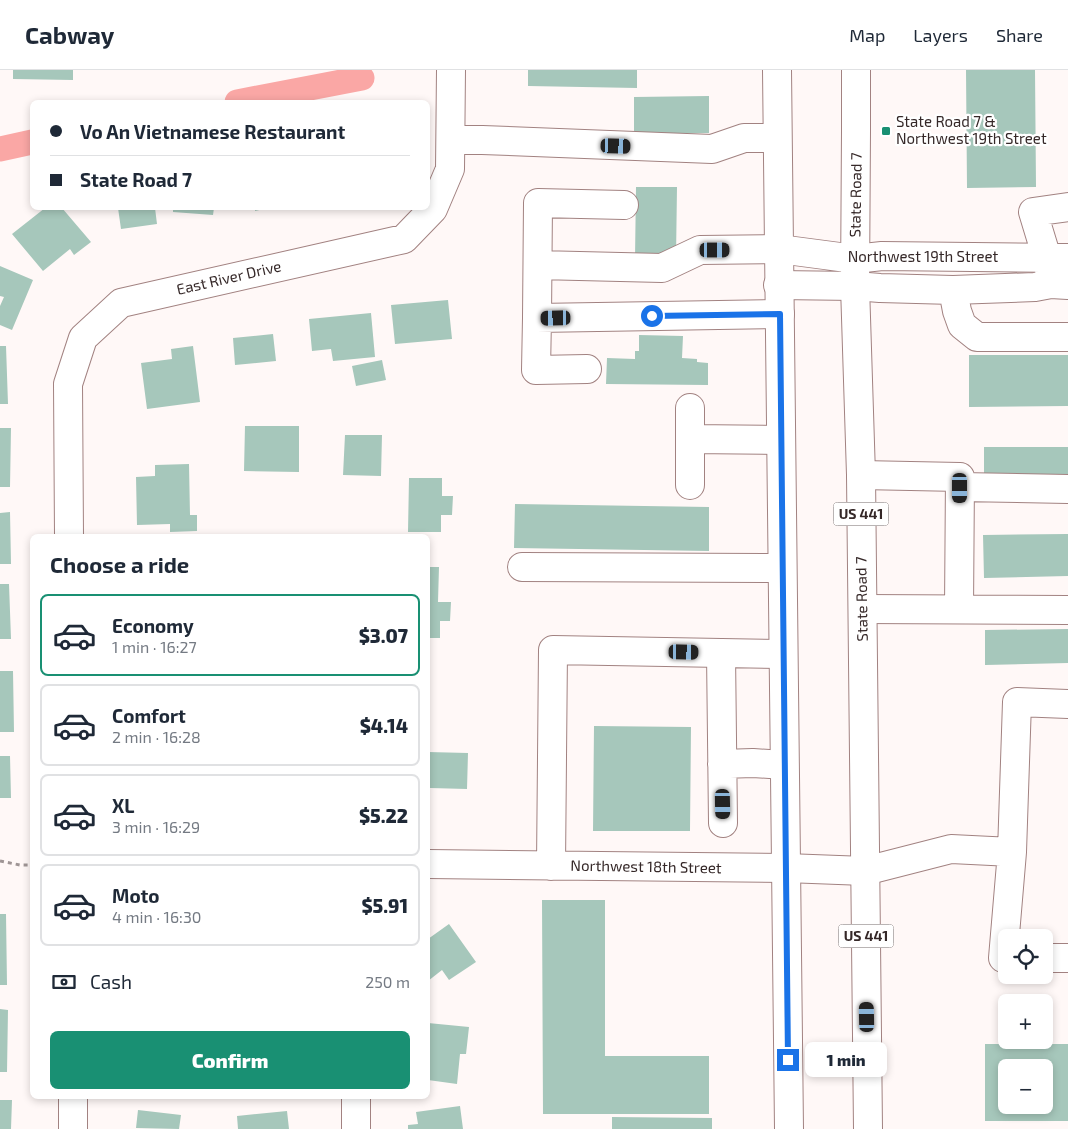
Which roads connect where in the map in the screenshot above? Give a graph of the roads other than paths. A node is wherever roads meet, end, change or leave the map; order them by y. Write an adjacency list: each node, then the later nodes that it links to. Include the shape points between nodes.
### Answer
1 (451, 70): 5 (main road, East River Drive)
2 (777, 70): 4 (main road)
3 (856, 70): 11 (main road, State Road 7 / US 441)
4 (777, 138): 5 (main road, via 744,138 712,150); 8 (main road)
5 (451, 140): 26 (main road, East River Drive, via 450,169 433,209 404,239 121,303 83,338 68,384)
6 (624, 205): 10 (main road, via 538,203)
7 (1068, 208): 9 (main road, via 1033,212)
8 (779, 249): 10 (main road, Northwest 19th Street, via 700,250 662,268); 11 (main road, Northwest 19th Street); 13 (main road)
9 (1057, 258): 11 (main road, Northwest 19th Street, via 882,256); 12 (main road)
10 (538, 265): 16 (main road)
11 (855, 273): 13 (main road, Northwest 19th Street); 14 (main road, Northwest 19th Street, via 880,288); 22 (main road, State Road 7 / US 441)
12 (1060, 284): 14 (main road, Northwest 19th Street)
13 (778, 285): 15 (main road)
14 (953, 290): 17 (main road, via 962,325 977,337)
15 (780, 314): 16 (main road); 21 (main road)
16 (537, 318): 18 (main road, via 536,370)
17 (1068, 337)
18 (588, 369)
19 (690, 408): 20 (main road)
20 (690, 440): 21 (main road); 23 (main road)
21 (781, 440): 28 (main road)
22 (861, 475): 24 (main road, via 960,477); 29 (main road, State Road 7 / US 441)
23 (690, 485)
24 (960, 488): 25 (main road); 30 (main road)
25 (1068, 489)
26 (69, 534)
27 (522, 567): 28 (main road)
28 (782, 568): 33 (main road)
29 (862, 609): 30 (main road); 42 (main road, State Road 7 / US 441)
30 (959, 609): 31 (main road)
31 (1068, 610)
32 (721, 653): 33 (main road); 35 (main road); 40 (main road, via 553,650)
33 (783, 654): 36 (main road)
34 (1068, 704): 38 (main road, via 1017,702)
35 (722, 764): 36 (main road); 37 (main road)
36 (784, 765): 41 (main road)
37 (723, 824)
38 (1012, 852): 42 (main road, Northwest 18th Street, via 951,849); 43 (main road)
39 (430, 864): 40 (main road, Northwest 18th Street)
40 (551, 866): 41 (main road, Northwest 18th Street)
41 (786, 868): 42 (main road, Northwest 18th Street); 50 (main road)
42 (865, 872): 51 (main road, State Road 7 / US 441)
43 (1006, 929)
44 (1053, 958): 45 (main road)
45 (1068, 958)
46 (73, 1099): 48 (main road)
47 (356, 1099): 49 (main road)
48 (73, 1129)
49 (356, 1129)
50 (789, 1129)
51 (868, 1129)

